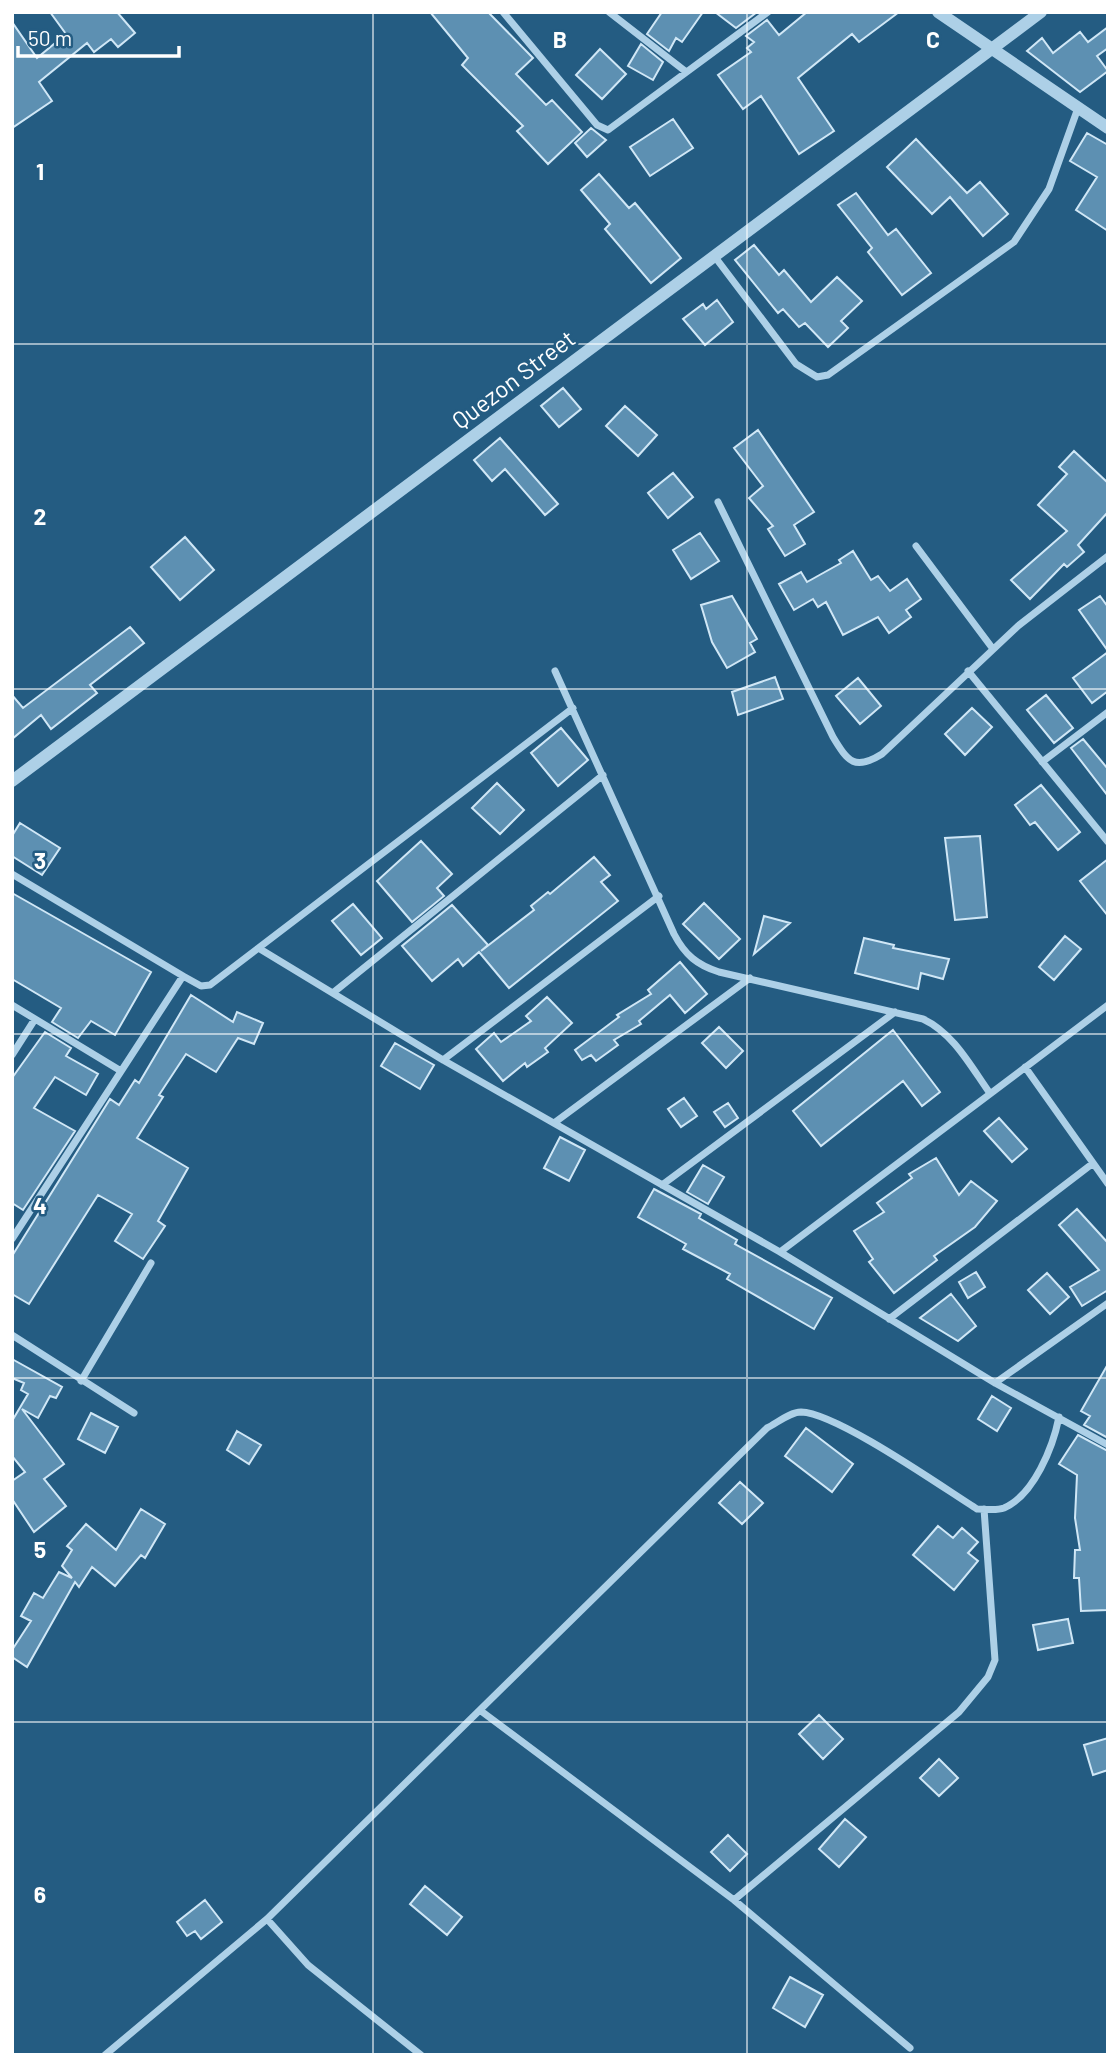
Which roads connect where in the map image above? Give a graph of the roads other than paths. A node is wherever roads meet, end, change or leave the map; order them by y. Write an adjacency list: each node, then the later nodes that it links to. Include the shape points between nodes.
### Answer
1 (503, 12): 7 (street, via 597,125 608,130)
2 (609, 12): 7 (street)
3 (768, 12): 7 (street)
4 (938, 12): 6 (street)
5 (1041, 12): 6 (street, Quezon Street)
6 (992, 49): 8 (street); 10 (street, Quezon Street)
7 (685, 71)
8 (1078, 108): 9 (street); 10 (street, via 1049,189 1014,242 828,375 817,377 796,365)
9 (1108, 128)
10 (715, 257): 21 (street, Quezon Street)
11 (718, 502): 16 (street, via 849,761 869,763 882,754)
12 (916, 546): 14 (street)
13 (1108, 556): 14 (street)
14 (993, 649): 16 (street)
15 (555, 671): 17 (street)
16 (968, 671): 19 (street)
17 (573, 708): 20 (street); 25 (street)
18 (1108, 712): 19 (street)
19 (1042, 762): 22 (street)
20 (603, 775): 24 (street); 28 (street)
21 (12, 781)
22 (1108, 842)
23 (12, 874): 26 (street)
24 (659, 896): 27 (street, via 682,950 693,961); 34 (street)
25 (260, 949): 26 (street, via 210,985 201,986); 28 (street)
26 (183, 976): 36 (street)
27 (750, 978): 31 (street); 38 (street)
28 (334, 992): 34 (street)
29 (12, 1005): 32 (street)
30 (1106, 1009): 35 (street)
31 (895, 1012): 37 (street, via 937,1026); 41 (street)
32 (35, 1019): 33 (street); 36 (street)
33 (12, 1055)
34 (443, 1060): 38 (street)
35 (1025, 1067): 37 (street); 39 (street)
36 (121, 1071): 42 (street)
37 (989, 1092): 43 (street)
38 (554, 1124): 41 (street)
39 (1092, 1164): 40 (street); 46 (street)
40 (1108, 1184)
41 (662, 1185): 43 (street)
42 (12, 1238)
43 (780, 1252): 46 (street)
44 (151, 1263): 48 (street)
45 (1108, 1303): 49 (street)
46 (889, 1319): 49 (street)
47 (12, 1335): 48 (street)
48 (81, 1381): 50 (street)
49 (995, 1383): 51 (street)
50 (134, 1413)
51 (1059, 1417): 52 (street); 53 (street, via 1050,1453 1018,1500 1001,1509)
52 (1108, 1445)
53 (984, 1509): 54 (street, via 977,1509 844,1427 815,1414 797,1412 767,1428); 55 (street, via 995,1660 988,1677 958,1712)
54 (481, 1711): 55 (street); 56 (street)
55 (734, 1900): 57 (street)
56 (267, 1919): 58 (street); 59 (street, via 308,1965)
57 (910, 2048)
58 (105, 2055)
59 (421, 2055)

